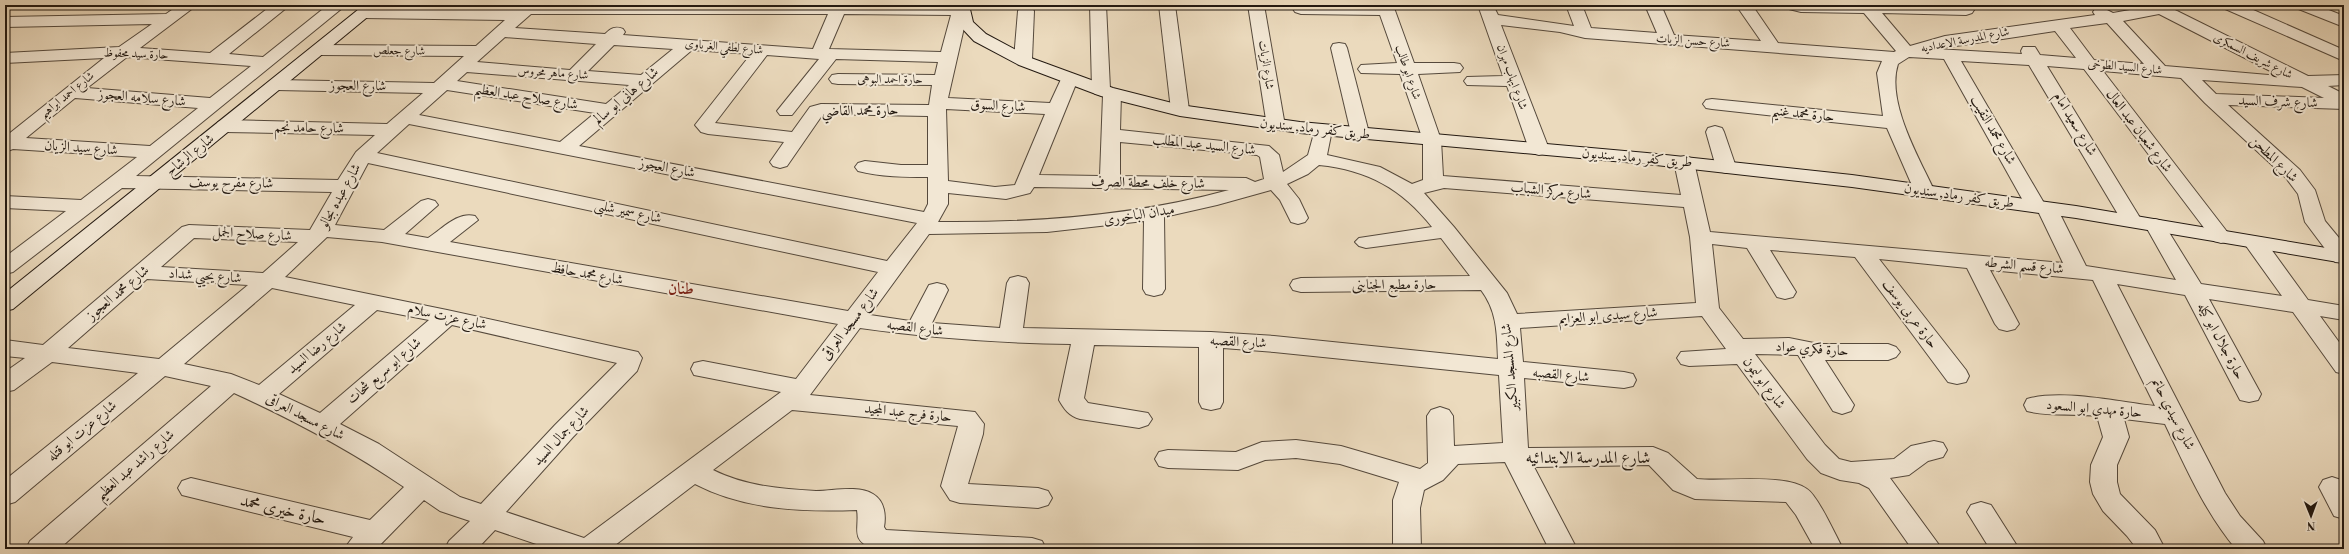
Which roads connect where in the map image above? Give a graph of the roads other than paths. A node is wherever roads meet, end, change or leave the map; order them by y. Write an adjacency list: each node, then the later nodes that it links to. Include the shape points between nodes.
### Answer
1 (43, 5): 30 (street)
2 (190, 5): 28 (street, شارع احمد ابراهيم)
3 (282, 5): 53 (street)
4 (338, 5): 56 (street, شارع الرشاح)
5 (1098, 5): 77 (street)
6 (1167, 5): 85 (street)
7 (1256, 5): 90 (street, شارع الزيات)
8 (1574, 5): 35 (street)
9 (1653, 5): 38 (street)
10 (1744, 5): 40 (street)
11 (1791, 5): 17 (street)
12 (2090, 5): 29 (street)
13 (2178, 5): 25 (street, شارع المدرسة الاعداديه)
14 (2229, 5): 49 (street)
15 (2302, 5): 31 (street)
16 (1386, 7): 22 (street); 61 (street, شارع ابو طالب)
17 (1868, 7): 20 (street); 47 (street)
18 (635, 8): 23 (street); 24 (street, via 751,16); 37 (street)
19 (960, 8): 24 (street); 51 (street, شارع مسجد العراقى); 54 (street, طريق كفر رماد, سنديون, via 965,24 977,34)
20 (1964, 8): 36 (street)
21 (369, 9): 23 (street); 42 (street, شارع الرشاح)
22 (1301, 9)
23 (526, 10): 34 (street, شارع عبده بجالو)
24 (838, 10): 46 (street)
25 (2162, 10): 29 (street, شارع المدرسة الاعداديه); 73 (street, شارع شريف السمكرى)
26 (1026, 11): 54 (street)
27 (1489, 12): 35 (street, شارع حسن الزيات); 72 (street, شارع ايهاب مهران)
28 (170, 18): 30 (street); 45 (street, شارع احمد ابراهيم)
29 (2111, 18): 32 (street, شارع المدرسة الاعداديه); 63 (street)
30 (12, 22)
31 (2344, 22)
32 (2058, 24): 33 (street, شارع المدرسة الاعداديه); 57 (street, شارع شعبان عبد العال)
33 (2012, 31): 36 (street, شارع المدرسة الاعداديه); 55 (street, شارع سعيد امام)
34 (500, 32): 37 (street, شارع لطفي الغرباوى); 44 (street, شارع عبده بجالو)
35 (1585, 33): 38 (street, شارع حسن الزيات)
36 (1986, 36): 47 (street, شارع المدرسة الاعداديه, via 1945,42)
37 (612, 39): 39 (street, شارع لطفي الغرباوى); 65 (street)
38 (1668, 39): 40 (street, شارع حسن الزيات)
39 (689, 44): 43 (street, شارع لطفي الغرباوى); 71 (street, شارع هاني ابو سالم)
40 (1773, 47): 47 (street, شارع حسن الزيات)
41 (1339, 48): 93 (street)
42 (320, 50): 44 (street, شارع جعلص); 74 (street, شارع الرشاح)
43 (763, 50): 46 (street, شارع لطفي الغرباوى); 95 (street, via 704,123 705,127)
44 (478, 51): 58 (street, شارع عبده بجالو)
45 (122, 52): 50 (street, حارة سيد محفوظ); 53 (street, حارة سيد محفوظ); 76 (street, شارع احمد ابراهيم)
46 (826, 54): 51 (street, شارع لطفي الغرباوى); 86 (street)
47 (1901, 54): 48 (street, شارع السيد الطوخى); 87 (street, via 1890,61 1886,73)
48 (1949, 54): 55 (street, شارع السيد الطوخى); 121 (street, شارع محمد النقيب)
49 (2344, 56)
50 (23, 57): 52 (street, حارة سيد محفوظ); 62 (street)
51 (948, 57): 68 (street, شارع مسجد العراقى)
52 (5, 58)
53 (214, 58): 56 (street, حارة سيد محفوظ)
54 (1023, 59): 67 (street, طريق كفر رماد, سنديون)
55 (2036, 60): 57 (street, شارع السيد الطوخى); 125 (street, شارع سعيد امام)
56 (267, 62): 80 (street, شارع الرشاح)
57 (2089, 64): 63 (street, شارع السيد الطوخى); 133 (street, شارع شعبان عبد العال)
58 (462, 66): 65 (street, شارع ماهر محروس); 75 (street, شارع عبده بجالو)
59 (1454, 68): 61 (street)
60 (1366, 69): 61 (street)
61 (1407, 69): 96 (street, شارع ابو طالب)
62 (5, 70)
63 (2159, 70): 64 (street, شارع السيد الطوخى)
64 (2186, 73): 73 (street, شارع السيد الطوخى); 78 (street, شارع المطحن)
65 (574, 75): 71 (street, شارع ماهر محروس)
66 (838, 79): 68 (street, حارة احمد البوهى)
67 (1069, 79): 77 (street, طريق كفر رماد, سنديون); 83 (street)
68 (942, 80): 82 (street, شارع مسجد العراقى)
69 (1473, 80): 72 (street)
70 (2344, 80): 73 (street, شارع السيد الطوخى)
71 (644, 81): 84 (street, شارع هاني ابو سالم)
72 (1513, 81): 99 (street, شارع ايهاب مهران)
73 (2304, 83): 79 (street, شارع شريف السمكرى)
74 (277, 85): 75 (street, شارع العجوز); 89 (street, شارع الرشاح)
75 (441, 86): 84 (street, شارع صلاح عبد العظيم); 88 (street, شارع عبده بجالو)
76 (71, 92): 80 (street, شارع سلامه العجوز); 97 (street, شارع احمد ابراهيم)
77 (1106, 92): 85 (street, طريق كفر رماد, سنديون); 94 (street)
78 (2211, 99): 79 (street, شارع شرف السيد); 139 (street, شارع المطحن, via 2293,174 2308,194 2315,222)
79 (2344, 103)
80 (214, 104): 100 (street, شارع الرشاح)
81 (1712, 104): 87 (street, حارة محمد غنيم)
82 (938, 107): 83 (street, شارع السوق); 95 (street, حارة محمد القاضي, via 821,109 816,111); 107 (street, شارع مسجد العراقى)
83 (1056, 109): 108 (street)
84 (609, 110): 98 (street, شارع هاني ابو سالم)
85 (1180, 110): 90 (street, طريق كفر رماد, سنديون)
86 (786, 111)
87 (1894, 123): 115 (street)
88 (398, 124): 89 (street, شارع حامد نجم); 98 (street, شارع العجوز); 101 (street, شارع عبده بجالو)
89 (225, 126): 110 (street, شارع الرشاح)
90 (1276, 126): 91 (street, طريق كفر رماد, سنديون)
91 (1323, 130): 93 (street, طريق كفر رماد, سنديون); 102 (street)
92 (1715, 132): 106 (street)
93 (1360, 134): 96 (street, طريق كفر رماد, سنديون)
94 (1111, 135): 111 (street); 112 (street, شارع السيد عبد المطلب, via 1262,150 1269,155)
95 (797, 138): 103 (street, حارة محمد القاضي)
96 (1432, 140): 99 (street, طريق كفر رماد, سنديون); 113 (street, شارع ابو طالب)
97 (8, 142): 100 (street, شارع سيد الزيان)
98 (564, 149): 126 (street, شارع العجوز)
99 (1539, 149): 104 (street, طريق كفر رماد, سنديون)
100 (153, 152): 109 (street, شارع الرشاح)
101 (363, 156): 114 (street, شارع عبده بجالو); 142 (street, شارع سمير شلبى)
102 (1315, 159): 112 (street, ميدان الباخورى, via 1303,169); 116 (street, شارع المسجد الكبير, via 1338,160 1361,166 1378,172)
103 (780, 162)
104 (1684, 162): 106 (street, طريق كفر رماد, سنديون); 118 (street)
105 (865, 167): 107 (street)
106 (1726, 167): 115 (street, طريق كفر رماد, سنديون)
107 (939, 178): 108 (street, via 1011,193 1020,191); 126 (street, شارع مسجد العراقى, via 938,204)
108 (1027, 181): 111 (street, شارع خلف محطة الصرف)
109 (118, 182): 110 (street, شارع مفرح يوسف); 120 (street, شارع الرشاح)
110 (157, 182): 114 (street, شارع مفرح يوسف); 154 (street, شارع الرشاح)
111 (1110, 182): 112 (street, شارع خلف محطة الصرف)
112 (1272, 183): 122 (street, ميدان الباخورى, via 1203,203); 123 (street, via 1289,199)
113 (1433, 183): 116 (street, شارع مركز الشباب); 118 (street, شارع مركز الشباب)
114 (344, 186): 130 (street, شارع عبده بجالو)
115 (1924, 190): 121 (street, طريق كفر رماد, سنديون)
116 (1411, 191): 129 (street, شارع المسجد الكبير)
117 (5, 202): 120 (street)
118 (1693, 202): 132 (street)
119 (428, 205): 131 (street)
120 (86, 206): 141 (street, شارع الرشاح)
121 (2042, 207): 125 (street, طريق كفر رماد, سنديون); 144 (street, شارع محمد النقيب)
122 (1154, 213): 126 (street, ميدان الباخورى, via 1066,225); 149 (street)
123 (1298, 218)
124 (468, 220): 137 (street)
125 (2132, 221): 127 (street, طريق كفر رماد, سنديون)
126 (927, 224): 142 (street, شارع مسجد العراقى)
127 (2155, 225): 133 (street, طريق كفر رماد, سنديون); 150 (street, حارة جلال ابو كيله)
128 (189, 231): 130 (street, شارع صلاح الجمل); 143 (street, شارع محمد العجوز)
129 (1446, 232): 134 (street); 147 (street, شارع المسجد الكبير)
130 (319, 234): 131 (street, شارع محمد حافظ); 145 (street, شارع عبده بجالو)
131 (388, 237): 137 (street, شارع محمد حافظ)
132 (1701, 237): 135 (street, شارع قسم الشرطه); 156 (street)
133 (2221, 237): 136 (street, طريق كفر رماد, سنديون)
134 (1366, 242)
135 (1754, 242): 138 (street, شارع قسم الشرطه); 152 (street)
136 (2255, 243): 139 (street, طريق كفر رماد, سنديون); 155 (street)
137 (432, 245): 159 (street, شارع محمد حافظ)
138 (1862, 252): 140 (street, شارع قسم الشرطه); 177 (street, حارة عربى يوسف)
139 (2344, 257)
140 (1975, 262): 144 (street, شارع قسم الشرطه); 161 (street)
141 (5, 268)
142 (893, 269): 159 (street, شارع مسجد العراقى)
143 (143, 272): 145 (street, شارع يحيي شداد); 170 (street, شارع محمد العجوز)
144 (2089, 273): 150 (street, شارع قسم الشرطه); 189 (street, شارع سيدي حاتم)
145 (267, 280): 153 (street, شارع عزت سلام); 174 (street, شارع عبده بجالو)
146 (1018, 283): 163 (street)
147 (1487, 283): 148 (street, حارة مطيع الجناينى); 160 (street, شارع المسجد الكبير, via 1499,298)
148 (1301, 284)
149 (1154, 289)
150 (2193, 289): 155 (street, شارع قسم الشرطه); 182 (street, حارة جلال ابو كيله)
151 (937, 290): 162 (street)
152 (1785, 292)
153 (372, 302): 158 (street, شارع عزت سلام); 183 (street, شارع رضا السيد)
154 (5, 304)
155 (2301, 306): 157 (street, شارع قسم الشرطه); 173 (street)
156 (1708, 309): 160 (street, شارع سيدى ابو العزايم); 168 (street, شارع ابو ليمون)
157 (2344, 313)
158 (447, 317): 171 (street, شارع عزت سلام); 191 (street, شارع ابو سريع شحات)
159 (852, 319): 162 (street, شارع القصبه); 181 (street, شارع مسجد العراقى)
160 (1508, 322): 176 (street, شارع المسجد الكبير)
161 (2007, 324)
162 (917, 329): 163 (street, شارع القصبه)
163 (1010, 336): 164 (street, شارع القصبه)
164 (1084, 337): 165 (street, شارع القصبه); 190 (street, via 1071,400 1074,405 1080,410)
165 (1211, 340): 176 (street, شارع القصبه, via 1274,344); 184 (street)
166 (5, 348): 170 (street, شارع مسجد العراقى)
167 (1805, 348): 168 (street, حارة فكري عواد, via 1789,346); 169 (street, حارة فكري عواد, via 1819,352); 185 (street)
168 (1740, 352): 172 (street, حارة فكري عواد); 195 (street, شارع ابو ليمون, via 1816,452 1830,466)
169 (1888, 352)
170 (47, 354): 174 (street, شارع مسجد العراقى); 180 (street, شارع محمد العجوز)
171 (626, 356): 203 (street, شارع جمال السيد, via 630,358 629,365 564,431)
172 (1689, 358)
173 (2344, 366)
174 (161, 368): 179 (street, شارع مسجد العراقى); 200 (street, شارع عزت ابو قتله)
175 (703, 369): 181 (street)
176 (1511, 370): 178 (street, شارع القصبه); 193 (street, شارع المسجد الكبير)
177 (1957, 376)
178 (1624, 380)
179 (231, 382): 183 (street, شارع مسجد العراقى); 206 (street, شارع راشد عبد العظيم)
180 (5, 384)
181 (795, 394): 196 (street, شارع مسجد العراقى); 201 (street, حارة فرج عبد المجيد, via 966,418 971,424 970,434 954,486 960,493)
182 (2249, 394)
183 (262, 395): 191 (street, شارع مسجد العراقى)
184 (1211, 402)
185 (1842, 405)
186 (2036, 405): 187 (street, حارة مهدي ابو السعود, via 2076,405)
187 (2108, 409): 189 (street, حارة مهدي ابو السعود); 215 (street, via 2116,437 2104,463 2104,483 2110,503 2137,529)
188 (1440, 416): 197 (street)
189 (2175, 417): 216 (street, شارع سيدي حاتم, via 2214,497 2230,523)
190 (1139, 419)
191 (322, 425): 198 (street, شارع مسجد العراقى, via 370,451)
192 (1934, 450): 195 (street, via 1920,453 1900,468)
193 (1515, 454): 197 (street, via 1451,455); 211 (street); 212 (street, شارع المدرسة الابتدائيه, via 1653,456 1663,460 1681,484 1694,489 1725,492 1785,490 1797,496)
194 (1168, 459): 197 (street, via 1238,461 1262,451 1296,449)
195 (1840, 470): 213 (street, شارع ابو ليمون, via 1865,474 1878,481)
196 (693, 471): 205 (street, via 712,482 744,494 781,500 862,500 867,502 871,510); 208 (street, شارع مسجد العراقى)
197 (1432, 473): 210 (street, via 1414,482 1410,488 1407,499)
198 (422, 486): 203 (street, شارع مسجد العراقى, via 450,504); 204 (street)
199 (191, 488): 204 (street, حارة خيرى محمد)
200 (5, 495)
201 (1038, 498)
202 (1981, 512): 214 (street)
203 (488, 518): 207 (street); 208 (street, شارع مسجد العراقى)
204 (367, 540)
205 (867, 540): 209 (street)
206 (40, 549)
207 (459, 549)
208 (582, 549)
209 (1032, 549)
210 (1407, 549)
211 (1563, 549)
212 (1830, 549)
213 (1928, 549)
214 (2005, 549)
215 (2151, 549)
216 (2253, 549)

